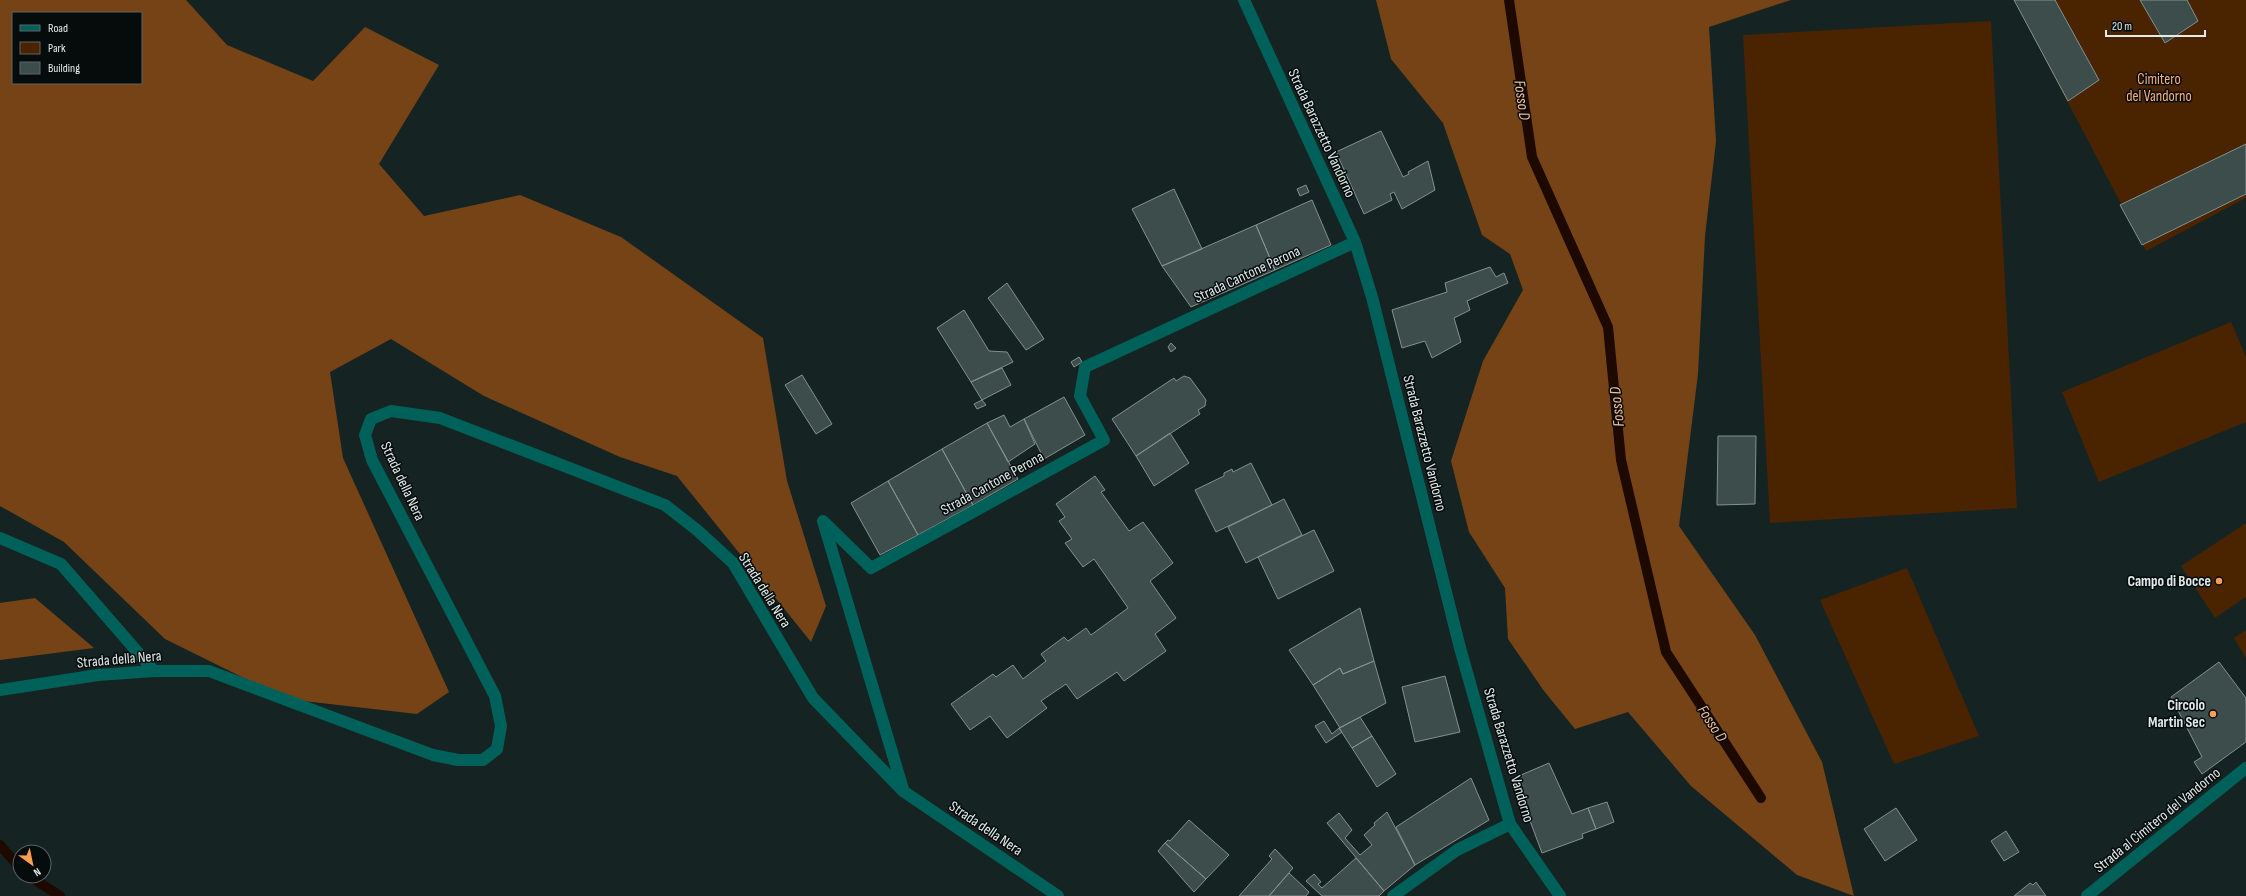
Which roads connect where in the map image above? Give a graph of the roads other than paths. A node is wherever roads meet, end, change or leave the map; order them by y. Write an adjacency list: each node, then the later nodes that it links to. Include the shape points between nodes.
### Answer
1 (1244, 0): 2 (street, Strada Barazzetto Vandorno)
2 (1355, 242): 7 (street, Strada Cantone Perona, via 1085,367 1080,396 1104,440 871,568 823,521); 8 (street, Strada Barazzetto Vandorno, via 1372,297 1460,648)
3 (0, 538): 4 (street, via 61,564)
4 (154, 671): 5 (street, Strada della Nera, via 98,675); 7 (street, Strada della Nera, via 209,671 433,755 458,760 483,760 497,749 500,726 495,696 372,460 365,435 371,419 392,410 440,418 665,505 733,563 814,698)
5 (0, 690)
6 (2246, 768): 12 (street, Strada al Cimitero del Vandorno)
7 (904, 791): 9 (street, Strada della Nera)
8 (1510, 824): 10 (street, via 1458,850); 11 (street, Strada Barazzetto Vandorno)
9 (1058, 896)
10 (1393, 896)
11 (1560, 896)
12 (2087, 896)

